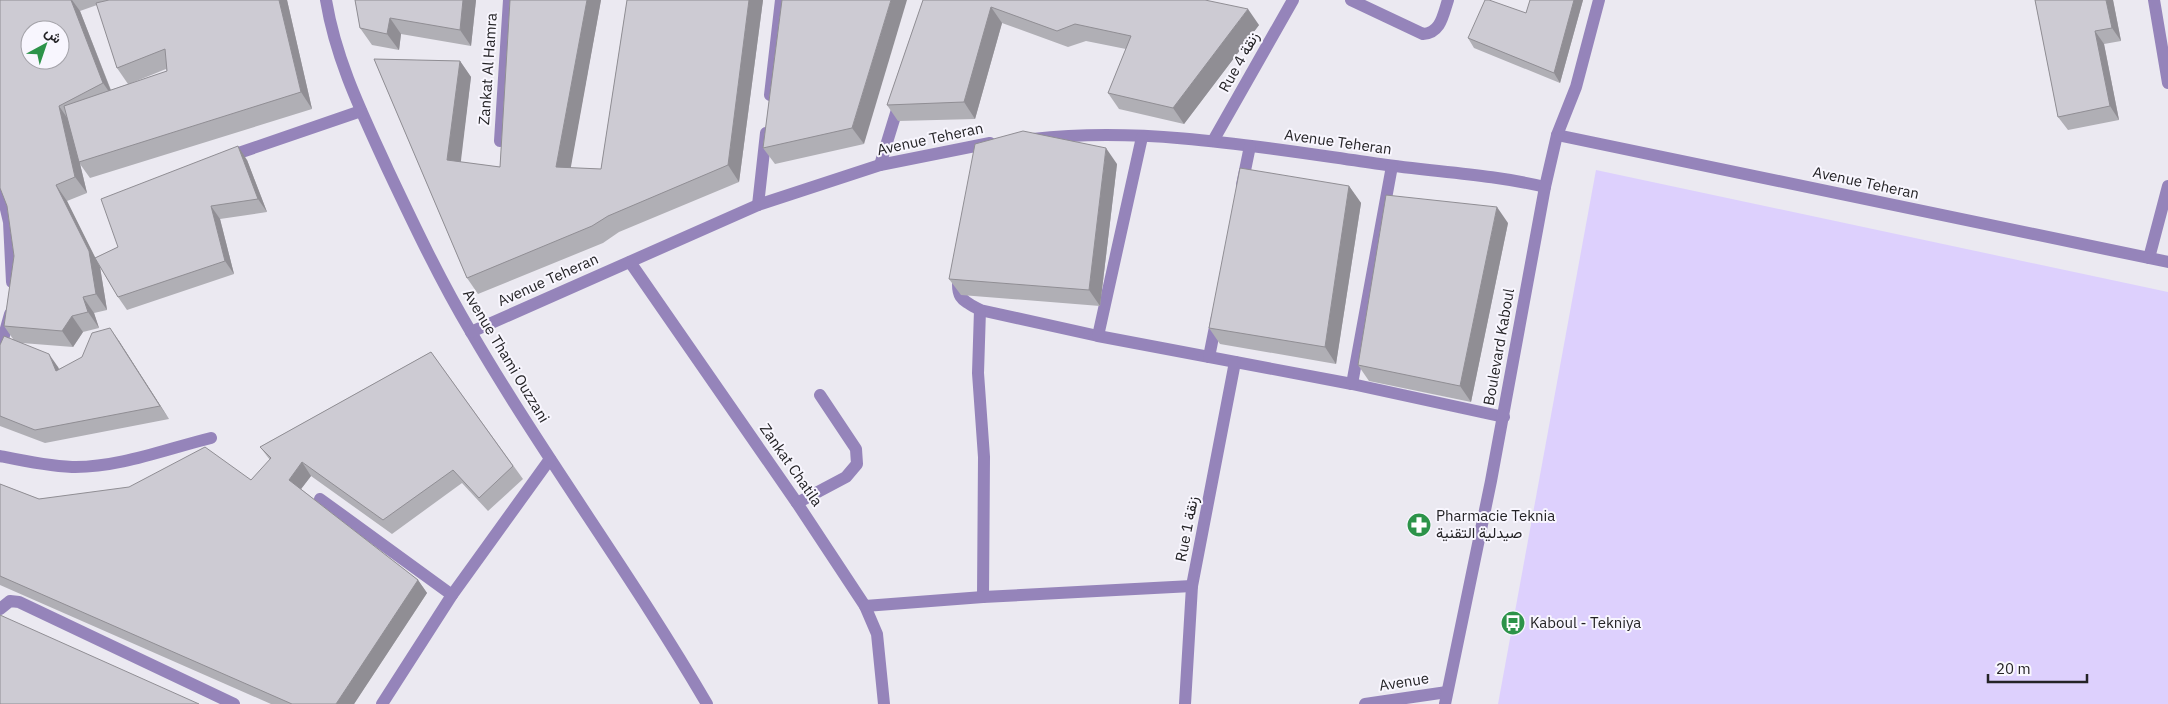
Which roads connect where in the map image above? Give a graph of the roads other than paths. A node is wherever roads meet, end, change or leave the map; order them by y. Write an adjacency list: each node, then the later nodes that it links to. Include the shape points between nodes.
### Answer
1 (326, 0): 12 (street, Avenue Thami Ouzzani, via 339,58)
2 (509, 0): 16 (street, Zankat Al Hamra)
3 (781, 0): 27 (street)
4 (1278, 0): 9 (street)
5 (1351, 0): 6 (street, via 1423,34 1433,33 1439,27)
6 (1448, 0)
7 (1599, 0): 13 (street, Boulevard Kaboul, via 1576,87)
8 (2154, 0): 10 (street)
9 (1292, 1): 17 (street, Rue 4 زنقة)
10 (2168, 83)
11 (903, 92): 21 (street)
12 (361, 110): 20 (street); 36 (street, Avenue Thami Ouzzani, via 416,231)
13 (1557, 135): 25 (street, Boulevard Kaboul); 29 (street, Avenue Teheran)
14 (1142, 137): 15 (street, Avenue Teheran, via 1062,136); 17 (street, Avenue Teheran); 37 (street)
15 (1017, 140)
16 (500, 141)
17 (1213, 141): 19 (street, Avenue Teheran)
18 (999, 142): 21 (street, Avenue Teheran, via 980,149)
19 (1250, 146): 22 (street, Avenue Teheran); 26 (street)
20 (211, 163)
21 (880, 165): 27 (street, Avenue Teheran)
22 (1392, 166): 25 (street, Avenue Teheran, via 1516,180); 41 (street)
23 (0, 184): 28 (street)
24 (2168, 186): 29 (street)
25 (1545, 187): 43 (street, Boulevard Kaboul)
26 (1241, 194)
27 (758, 205): 30 (street, Avenue Teheran)
28 (4, 223): 35 (street, via 13,272)
29 (2149, 258): 31 (street, Avenue Teheran)
30 (630, 262): 36 (street, Avenue Teheran); 48 (street, Zankat Chatila)
31 (2168, 262)
32 (961, 264): 34 (street, via 960,296)
33 (1218, 309): 39 (street)
34 (980, 310): 37 (street); 51 (street, via 978,373 984,457)
35 (5, 319): 38 (street)
36 (471, 332): 46 (street, Avenue Thami Ouzzani)
37 (1098, 336): 39 (street)
38 (0, 350)
39 (1209, 357): 40 (street)
40 (1235, 362): 41 (street); 49 (street, Rue 1 زنقة)
41 (1352, 384): 43 (street)
42 (820, 396): 48 (street, via 856,449 857,464 846,477)
43 (1504, 417): 54 (street, Boulevard Kaboul)
44 (211, 438): 45 (street, via 110,464 37,464)
45 (0, 456)
46 (550, 459): 50 (street); 57 (street, Avenue Thami Ouzzani, via 668,637)
47 (320, 499): 50 (street)
48 (797, 503): 52 (street, Zankat Chatila)
49 (1192, 586): 51 (street); 59 (street, Rue 1 زنقة)
50 (452, 595): 56 (street)
51 (982, 597): 52 (street)
52 (865, 606): 58 (street, Zankat Chatila, via 877,634)
53 (0, 609): 55 (street, via 10,601 19,602)
54 (1446, 698): 60 (street, Avenue)
55 (234, 704)
56 (382, 704)
57 (707, 704)
58 (884, 704)
59 (1185, 704)
60 (1365, 704)

